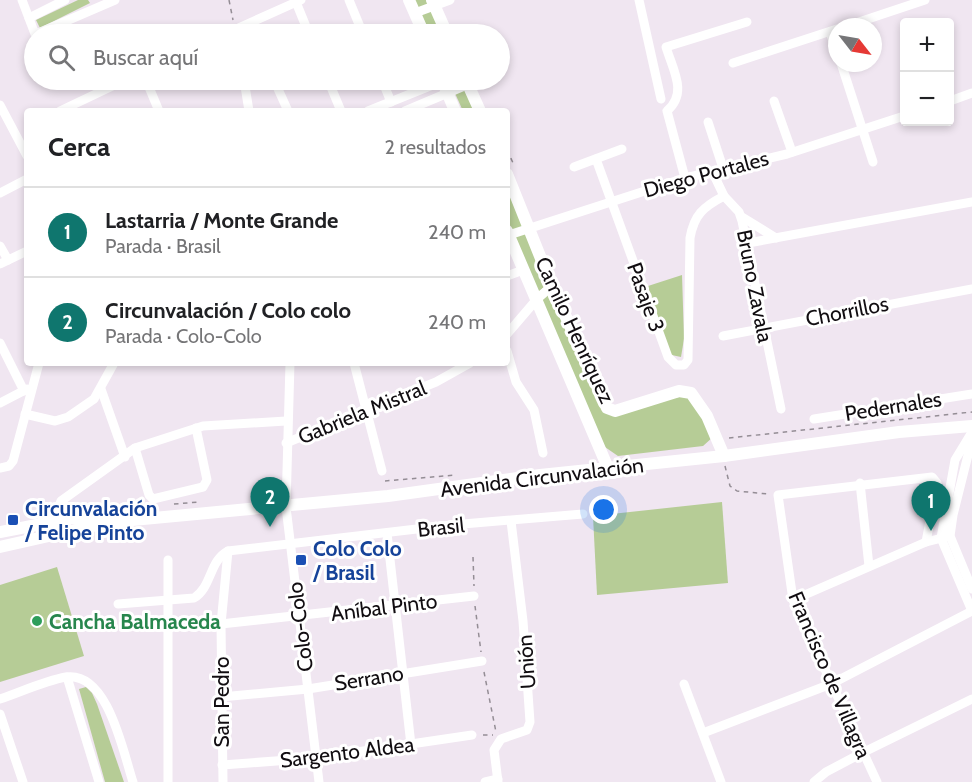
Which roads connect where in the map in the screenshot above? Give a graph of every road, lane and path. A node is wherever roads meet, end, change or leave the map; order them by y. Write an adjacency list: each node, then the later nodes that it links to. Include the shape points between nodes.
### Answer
1 (22, 0): 14 (street)
2 (65, 0): 14 (street)
3 (115, 0): 11 (street)
4 (229, 0): 19 (path)
5 (349, 0): 22 (street)
6 (409, 0): 13 (main road)
7 (450, 0): 12 (street)
8 (639, 0): 40 (street)
9 (925, 0): 15 (street)
10 (298, 1): 20 (street); 21 (street)
11 (97, 3): 18 (street)
12 (434, 3): 13 (street); 24 (main road)
13 (415, 13): 23 (main road)
14 (29, 18): 17 (street)
15 (871, 18)
16 (747, 21): 65 (street, via 666,47 680,94 667,111)
17 (32, 24)
18 (56, 24)
19 (234, 24)
20 (249, 24)
21 (306, 24)
22 (359, 24)
23 (420, 24)
24 (443, 24)
25 (828, 33): 26 (street)
26 (733, 63)
27 (844, 72): 56 (street)
28 (103, 90): 45 (street)
29 (150, 90): 46 (street)
30 (246, 90): 47 (street)
31 (279, 90): 48 (street)
32 (332, 90): 49 (street)
33 (386, 90): 43 (street)
34 (419, 90): 43 (street)
35 (446, 90): 38 (main road)
36 (453, 90): 38 (street)
37 (471, 90): 53 (main road)
38 (447, 93): 51 (street); 52 (main road)
39 (972, 93): 41 (street)
40 (661, 99)
41 (954, 99)
42 (774, 101): 59 (street)
43 (391, 102): 50 (street)
44 (0, 105): 58 (street)
45 (64, 108)
46 (158, 108)
47 (249, 108)
48 (287, 108)
49 (340, 108)
50 (376, 108)
51 (412, 108)
52 (454, 108)
53 (479, 108)
54 (900, 117): 56 (street, Diego Portales)
55 (708, 122): 63 (street)
56 (864, 130): 59 (street, Diego Portales); 61 (street)
57 (622, 149): 60 (street)
58 (24, 150)
59 (792, 152): 63 (street, Diego Portales)
60 (596, 159): 62 (street); 70 (street)
61 (873, 162)
62 (574, 167)
63 (723, 168): 64 (street, Diego Portales)
64 (712, 171): 65 (street, Diego Portales); 69 (street, Bruno Zavala)
65 (685, 177): 70 (street, Diego Portales)
66 (24, 181): 68 (street)
67 (510, 181): 73 (main road, Camilo Henríquez)
68 (0, 193)
69 (724, 196): 70 (street, Pasaje 3, via 699,211 693,221 688,360 684,365 676,365 668,357); 72 (street, Bruno Zavala)
70 (610, 201): 73 (street, Diego Portales)
71 (972, 202): 76 (street)
72 (741, 217): 76 (street); 77 (street, Bruno Zavala)
73 (530, 227): 74 (street, Diego Portales); 83 (main road, Camilo Henríquez)
74 (510, 232)
75 (510, 238): 81 (main road, Camilo Henríquez)
76 (776, 238): 77 (street)
77 (748, 243): 86 (street, Bruno Zavala)
78 (0, 246): 80 (street)
79 (24, 252): 80 (street)
80 (4, 262)
81 (523, 270): 82 (street); 85 (main road, Camilo Henríquez)
82 (510, 275)
83 (552, 286): 85 (street); 110 (main road, Camilo Henríquez, via 607,408 615,411 685,391 698,400)
84 (972, 289): 86 (street, Chorrillos)
85 (537, 299): 87 (street); 117 (main road, Camilo Henríquez)
86 (762, 327): 88 (street, Chorrillos); 100 (street, Bruno Zavala)
87 (510, 330)
88 (723, 336)
89 (0, 343): 97 (street)
90 (510, 361): 113 (street, via 516,382 534,410)
91 (38, 366): 97 (street)
92 (112, 366): 96 (street)
93 (290, 366): 105 (street, Colo-Colo)
94 (355, 366): 101 (street)
95 (458, 366): 101 (street, Gabriela Mistral, via 436,382)
96 (101, 389): 103 (street, via 85,406 62,420); 115 (street)
97 (27, 390): 99 (street); 103 (street)
98 (972, 394): 104 (street, Pedernales)
99 (0, 403)
100 (781, 409)
101 (365, 411): 111 (street, Gabriela Mistral); 118 (street)
102 (972, 412): 110 (path, via 726,438)
103 (25, 414): 116 (street, via 13,461)
104 (813, 419)
105 (286, 420): 107 (street, Gabriela Mistral); 111 (street, Colo-Colo)
106 (972, 426): 114 (main road, Avenida Circunvalación)
107 (196, 428): 112 (street, Gabriela Mistral); 121 (street, via 205,485)
108 (972, 432): 132 (street, via 955,459)
109 (972, 439): 132 (street)
110 (718, 442): 114 (main road, Camilo Henríquez)
111 (286, 443): 124 (street, Colo-Colo)
112 (135, 448): 115 (street, Gabriela Mistral); 121 (street)
113 (543, 453)
114 (724, 456): 117 (main road, Avenida Circunvalación); 120 (path, via 730,486 737,491)
115 (124, 457): 127 (street, Gabriela Mistral, via 61,501)
116 (0, 468)
117 (608, 468): 124 (main road, Avenida Circunvalación)
118 (382, 471)
119 (860, 483): 120 (street); 133 (street, via 934,478 938,483); 139 (street)
120 (778, 495): 143 (street, Francisco de Villagra)
121 (151, 502): 125 (path)
122 (206, 502): 123 (path)
123 (171, 504)
124 (286, 507): 129 (main road, Avenida Circunvalación); 134 (street, Colo-Colo)
125 (103, 510)
126 (583, 514): 128 (street, Brasil)
127 (53, 521): 129 (main road, Avenida Circunvalación, via 82,518); 130 (main road, Avenida Circunvalación)
128 (511, 521): 131 (street, Brasil); 165 (street, Unión, via 530,722 527,730 501,739 494,750)
129 (111, 522): 135 (main road, Avenida Circunvalación)
130 (0, 532)
131 (387, 533): 134 (street, Brasil); 145 (street)
132 (945, 537): 133 (street); 140 (street); 146 (street)
133 (926, 542): 139 (street)
134 (290, 544): 136 (street, Brasil); 147 (street, Colo-Colo)
135 (0, 547)
136 (228, 551): 142 (street, via 216,562 202,593 194,598); 148 (street, San Pedro)
137 (473, 557): 141 (path)
138 (168, 560): 142 (street)
139 (869, 566): 143 (street)
140 (972, 589)
141 (474, 596): 145 (street, Aníbal Pinto); 149 (path)
142 (168, 600): 144 (street); 169 (street)
143 (793, 600): 153 (street, Francisco de Villagra)
144 (118, 604)
145 (396, 605): 147 (street, Aníbal Pinto); 150 (street)
146 (972, 611): 153 (street)
147 (299, 617): 148 (street, Aníbal Pinto); 154 (street, Colo-Colo)
148 (221, 624): 155 (street, San Pedro)
149 (482, 661): 150 (street, Serrano); 160 (path, via 497,735)
150 (404, 672): 154 (street, Serrano); 161 (street)
151 (67, 677): 156 (street); 167 (street); 168 (street, via 94,685 104,698)
152 (684, 684): 159 (street)
153 (831, 684): 159 (street); 162 (street, Francisco de Villagra)
154 (308, 688): 155 (street, Serrano); 163 (street, Colo-Colo)
155 (220, 698): 164 (street, San Pedro)
156 (0, 699)
157 (972, 699): 162 (street)
158 (0, 714): 166 (street)
159 (703, 734): 173 (street)
160 (472, 735): 161 (street, Sargento Aldea)
161 (411, 745): 163 (street, Sargento Aldea)
162 (862, 753): 174 (street); 175 (street, Francisco de Villagra)
163 (316, 758): 164 (street, Sargento Aldea); 171 (street, Colo-Colo)
164 (222, 765): 170 (street, San Pedro)
165 (498, 781): 172 (street)
166 (23, 782)
167 (99, 782)
168 (134, 782)
169 (168, 782)
170 (223, 782)
171 (319, 782)
172 (485, 782)
173 (721, 782)
174 (814, 782)
175 (877, 782)

